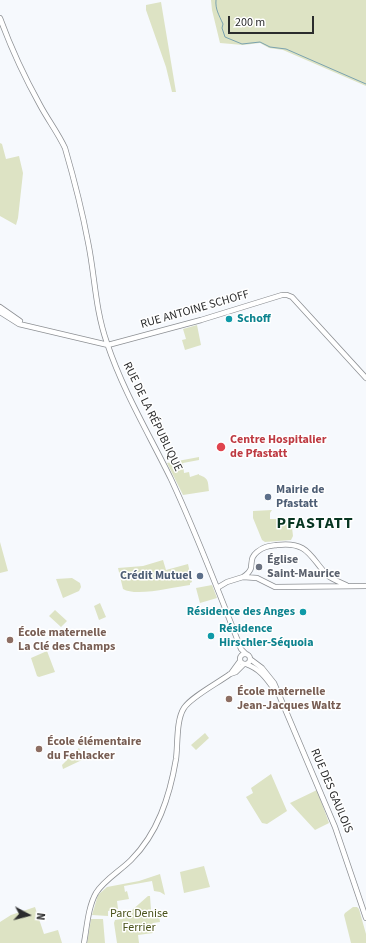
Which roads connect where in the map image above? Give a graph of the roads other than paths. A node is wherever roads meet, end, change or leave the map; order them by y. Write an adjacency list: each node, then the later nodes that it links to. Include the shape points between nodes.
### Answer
1 (0, 18): 5 (main road, RUE DE LA RÉPUBLIQUE, via 15,54 40,105 60,138 68,159 86,233 98,311)
2 (0, 307): 4 (main road)
3 (0, 312): 4 (main road, via 19,324)
4 (24, 324): 5 (main road)
5 (108, 345): 6 (main road, RUE ANTOINE SCHOFF, via 287,295 296,301); 8 (main road, RUE DE LA RÉPUBLIQUE, via 127,394 172,481)
6 (366, 378)
7 (243, 577): 9 (main road); 10 (main road, via 257,578 275,587); 10 (main road, via 251,569 251,559 258,551 267,546 289,543 303,549 332,578)
8 (215, 582): 9 (main road); 12 (main road, RUE DE LA RÉPUBLIQUE)
9 (227, 582): 12 (main road)
10 (348, 586): 11 (main road)
11 (363, 586): 13 (main road)
12 (218, 588): 14 (main road, RUE DE LA RÉPUBLIQUE)
13 (366, 589)
14 (241, 649): 15 (main road, RUE DE LA RÉPUBLIQUE); 17 (main road, RUE DE LA RÉPUBLIQUE)
15 (246, 654): 16 (main road, RUE DE LA RÉPUBLIQUE); 17 (main road)
16 (250, 660): 17 (main road); 18 (main road, RUE DES GAULOIS, via 266,673)
17 (243, 661): 18 (main road, RUE DES GAULOIS, via 261,672); 20 (main road, via 230,674 193,699 183,709 174,771 161,814 153,830 131,860 95,894)
18 (278, 693): 19 (main road, RUE DES GAULOIS, via 325,801)
19 (366, 918)
20 (84, 943)

